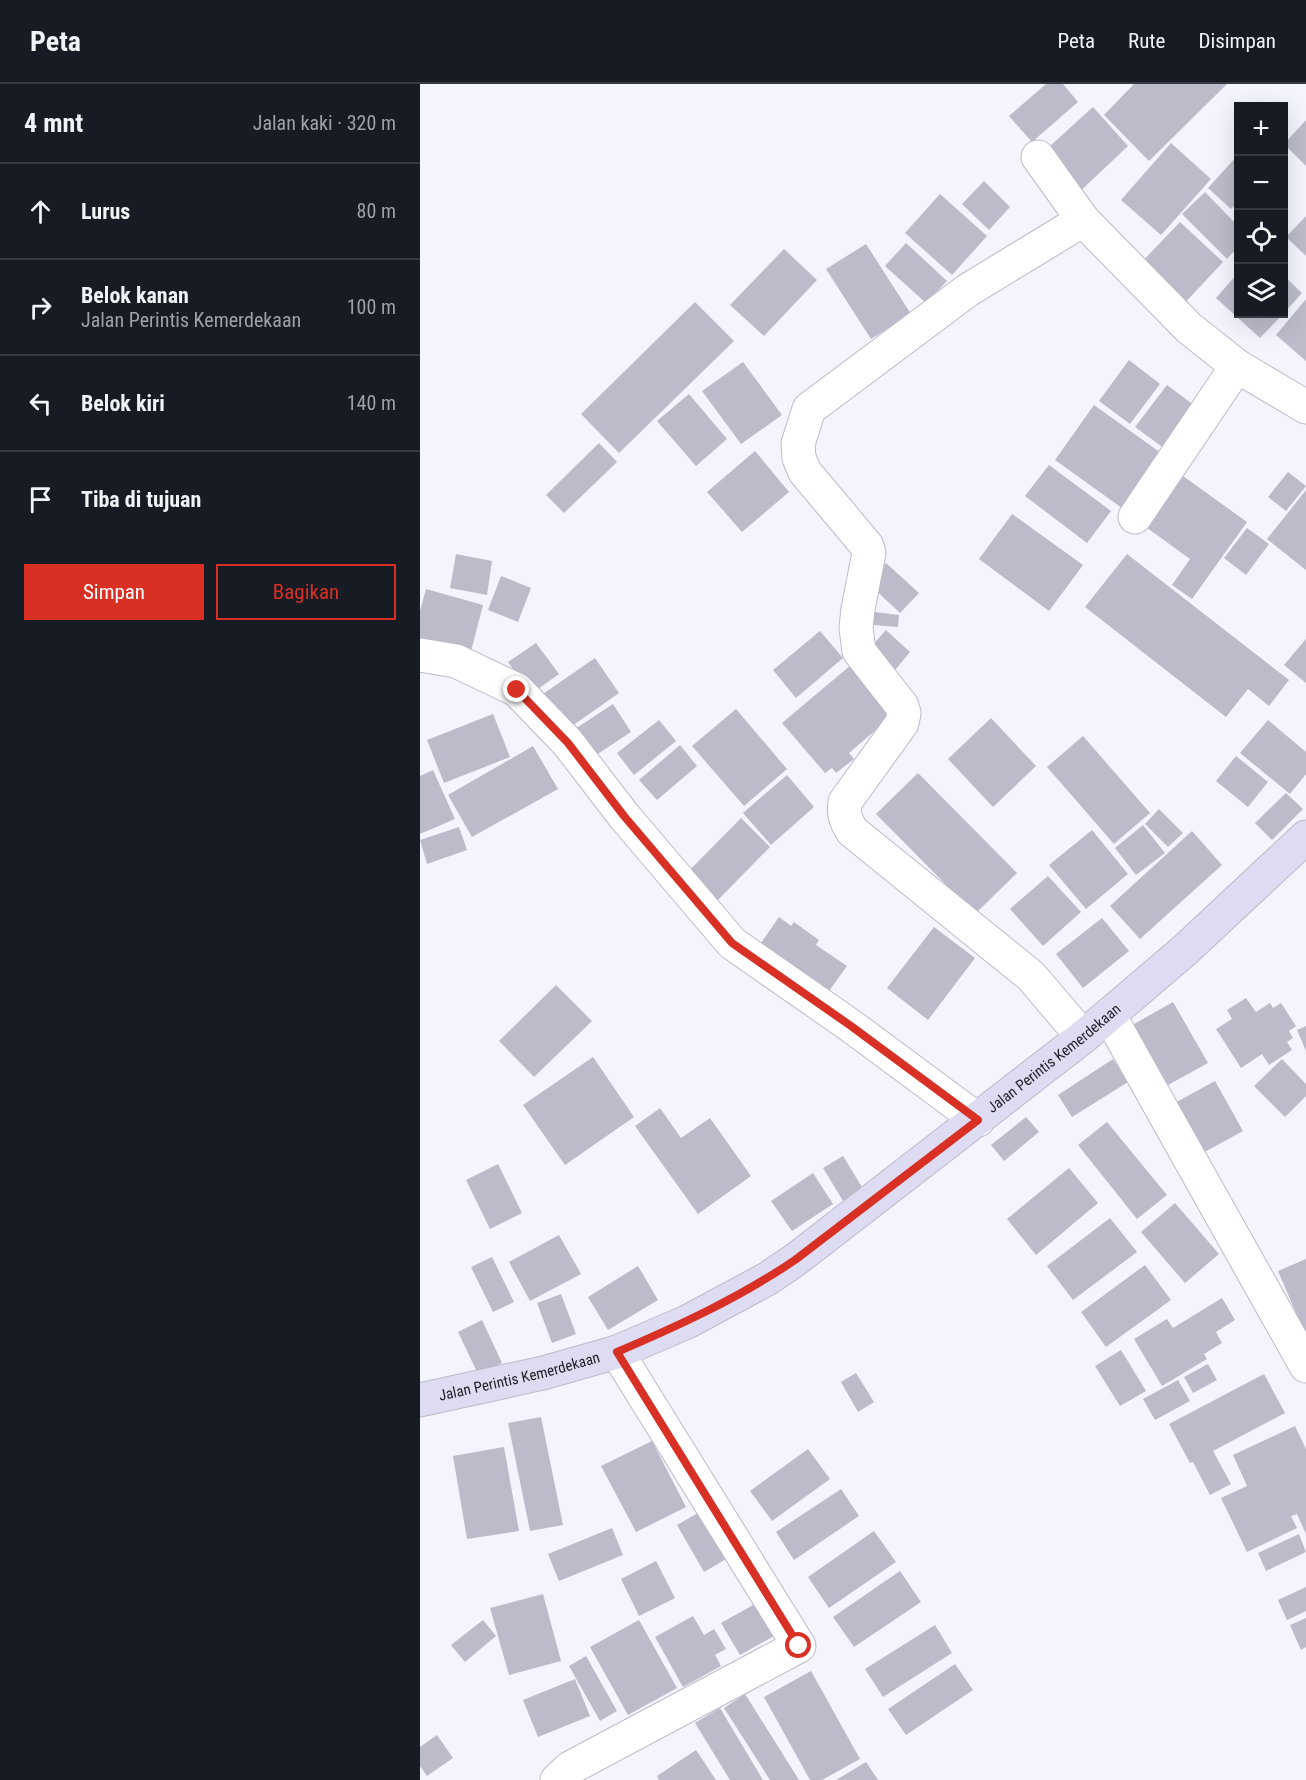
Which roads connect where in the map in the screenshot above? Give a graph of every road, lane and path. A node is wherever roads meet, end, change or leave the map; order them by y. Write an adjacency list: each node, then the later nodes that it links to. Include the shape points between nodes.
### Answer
1 (1038, 157): 2 (street)
2 (1083, 220): 3 (street, via 1189,328); 9 (street, via 968,290 809,409 798,444 805,472 867,546 856,628 859,651 904,713 902,723 845,802 846,821 852,831 1030,976)
3 (1237, 366): 4 (street); 5 (street)
4 (1306, 407)
5 (1135, 518)
6 (420, 655): 10 (street, via 456,661 517,690 568,743 732,943)
7 (1306, 837): 8 (street, Jalan Perintis Kemerdekaan)
8 (1109, 1015): 9 (street, Jalan Perintis Kemerdekaan); 12 (street)
9 (1083, 1036): 10 (street, Jalan Perintis Kemerdekaan)
10 (978, 1120): 11 (street, Jalan Perintis Kemerdekaan, via 767,1279 687,1322)
11 (617, 1352): 13 (street, Jalan Perintis Kemerdekaan); 14 (street, via 799,1646 570,1768)
12 (1306, 1366)
13 (420, 1400)
14 (556, 1780)

